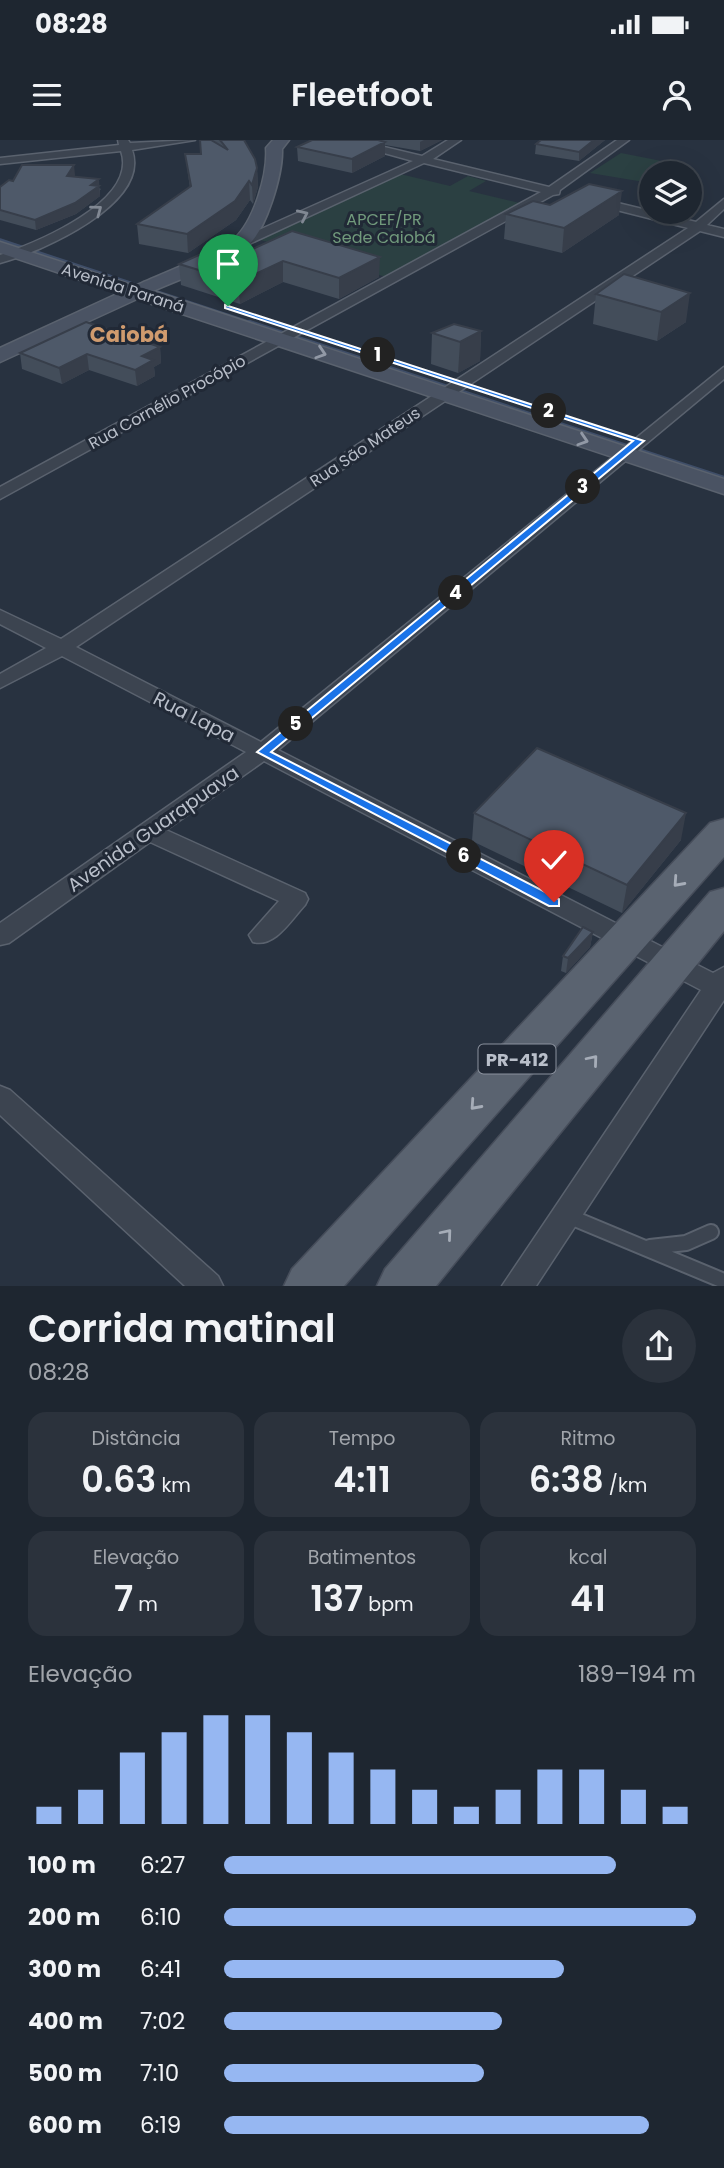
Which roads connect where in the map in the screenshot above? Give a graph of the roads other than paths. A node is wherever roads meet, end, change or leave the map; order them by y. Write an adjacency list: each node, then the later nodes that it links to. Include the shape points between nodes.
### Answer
1 (190, 140): 5 (street)
2 (342, 140): 7 (street)
3 (456, 140): 7 (street)
4 (624, 140): 9 (street, Rua Cornélio Procópio)
5 (125, 143): 8 (street); 16 (street, one-way to 5, via 92,214 114,196 130,166)
6 (274, 143): 15 (street, via 275,165 267,197)
7 (423, 160): 9 (street); 15 (street, one-way to 7)
8 (0, 161)
9 (558, 193): 19 (street, Rua Cornélio Procópio)
10 (578, 198): 12 (street)
11 (724, 203): 12 (street, Rua São Mateus)
12 (698, 227): 14 (street); 23 (street, Rua São Mateus)
13 (0, 232): 16 (street, Avenida Paraná)
14 (724, 233)
15 (241, 243): 17 (street)
16 (19, 250): 17 (street, Avenida Paraná); 18 (street, Avenida Paraná)
17 (156, 283): 18 (street); 19 (street, Avenida Paraná)
18 (136, 292): 19 (street, Avenida Paraná); 20 (street)
19 (290, 335): 23 (street, Avenida Paraná); 27 (street, Rua Cornélio Procópio)
20 (15, 339): 21 (street)
21 (0, 356)
22 (724, 371): 24 (street, Avenida Guarapuava)
23 (453, 389): 24 (street, Avenida Paraná); 29 (street, Rua São Mateus)
24 (632, 447): 25 (street, Avenida Paraná); 26 (street, Avenida Paraná); 31 (street, Avenida Guarapuava)
25 (724, 468)
26 (724, 487)
27 (0, 494)
28 (0, 617): 29 (street, Rua Lapa)
29 (61, 648): 30 (street, Rua São Mateus); 31 (street, Rua Lapa)
30 (0, 682)
31 (262, 752): 32 (street, Avenida Guarapuava); 37 (street, Rua Lapa)
32 (149, 832): 35 (street, via 296,899); 36 (street, Avenida Guarapuava)
33 (724, 832): 37 (main road, PR-412, one-way to 37)
34 (724, 903): 38 (main road, PR-412)
35 (262, 935)
36 (0, 936)
37 (626, 940): 38 (street, Rua Lapa); 46 (main road, PR-412, one-way to 46)
38 (673, 965): 39 (street, Rua Lapa); 47 (main road, PR-412, one-way to 38)
39 (722, 985): 41 (street)
40 (0, 1098): 45 (street)
41 (566, 1215): 43 (lane); 48 (street)
42 (711, 1232): 43 (lane, via 686,1243)
43 (647, 1247): 44 (lane)
44 (724, 1281)
45 (207, 1286)
46 (310, 1286)
47 (403, 1286)
48 (518, 1286)

